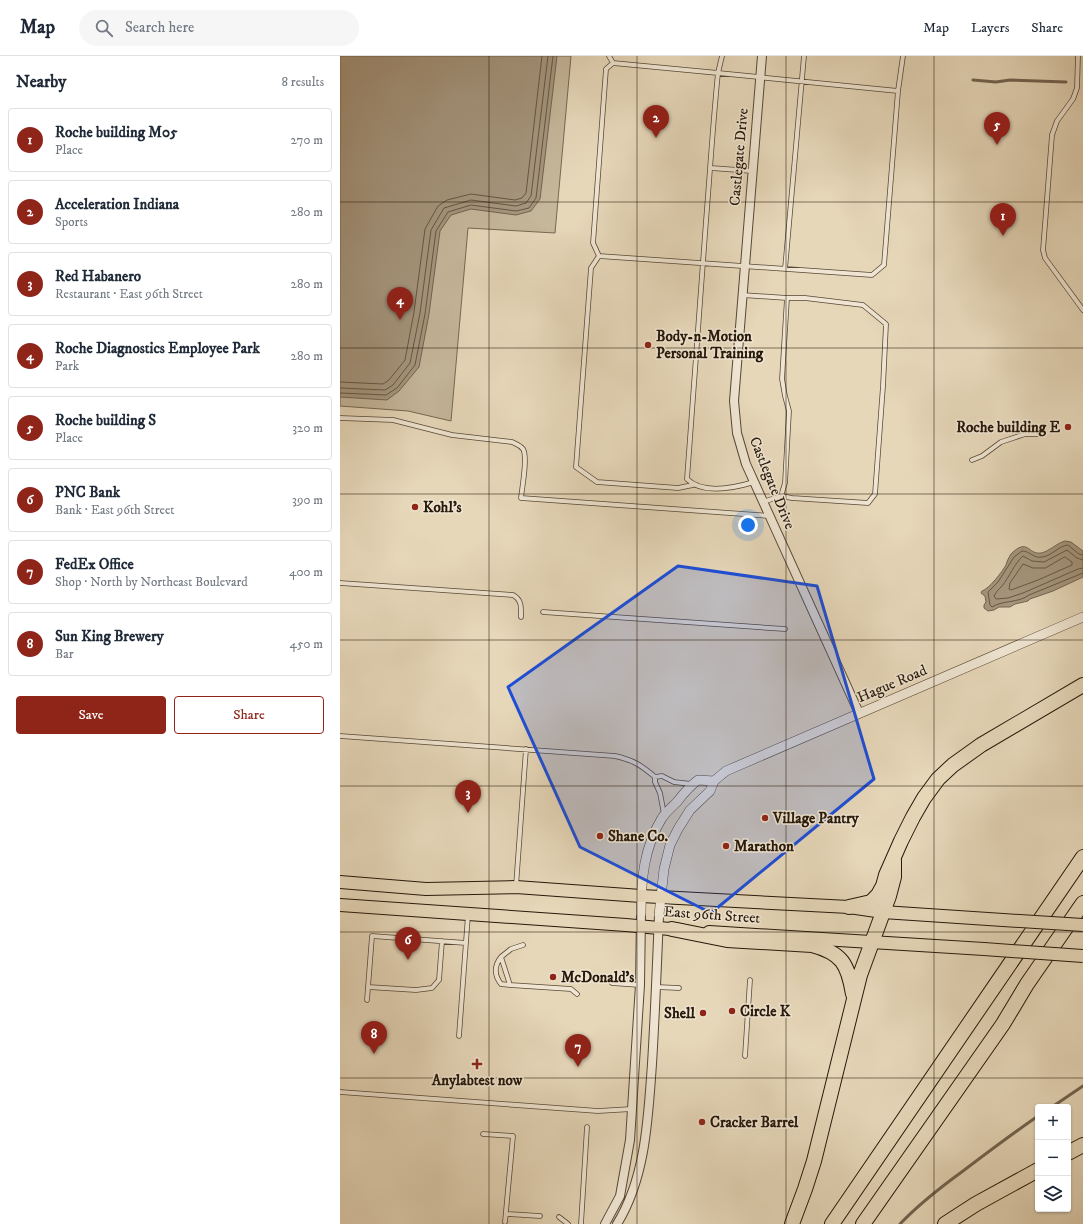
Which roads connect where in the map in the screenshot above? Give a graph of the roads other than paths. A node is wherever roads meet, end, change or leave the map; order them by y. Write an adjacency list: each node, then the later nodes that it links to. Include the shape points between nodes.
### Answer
1 (609, 56): 7 (lane)
2 (722, 56): 8 (lane)
3 (762, 56): 9 (street, Castlegate Drive)
4 (804, 56): 10 (lane)
5 (903, 56): 11 (lane)
6 (1078, 56): 20 (lane, via 1077,88 1073,99 1057,121 1052,135 1043,250 1045,258)
7 (613, 63): 8 (lane); 14 (lane, via 606,69 593,243)
8 (718, 73): 9 (lane); 12 (lane)
9 (760, 77): 10 (lane); 13 (street, Castlegate Drive)
10 (802, 81): 11 (lane); 17 (lane)
11 (898, 91): 17 (lane, via 884,265 872,275)
12 (710, 168): 13 (lane); 15 (lane)
13 (752, 171): 16 (street, Castlegate Drive)
14 (599, 256): 15 (lane); 25 (lane, via 591,268 576,467 597,482 678,488)
15 (703, 263): 16 (lane); 25 (lane, via 686,479)
16 (744, 267): 17 (lane); 18 (street, Castlegate Drive)
17 (786, 269)
18 (742, 295): 19 (lane); 24 (street, Castlegate Drive, via 734,410 737,433)
19 (787, 298): 26 (lane, via 782,379 789,410 785,483); 26 (lane, via 863,304 886,324 875,494 868,503)
20 (1083, 310)
21 (340, 418): 28 (lane, via 393,420 452,435 519,445 524,451 521,498)
22 (1038, 434): 23 (lane, via 1025,434 1001,442)
23 (972, 460)
24 (754, 482): 25 (lane, via 734,488); 27 (street, Castlegate Drive)
25 (693, 485)
26 (781, 496): 27 (lane)
27 (763, 502): 28 (street, Castlegate Drive)
28 (770, 516): 35 (street, Castlegate Drive)
29 (340, 583): 31 (lane, via 513,595 521,604)
30 (543, 612): 33 (lane)
31 (521, 616)
32 (1083, 617): 35 (street, Hague Road)
33 (785, 629)
34 (1083, 685): 43 (highway, via 981,745 938,779 913,817)
35 (859, 713): 39 (street, Hague Road, via 726,771)
36 (340, 736): 37 (lane)
37 (526, 749): 38 (lane, via 616,756 638,763); 45 (lane)
38 (655, 777): 40 (lane, via 662,776 674,782); 41 (lane)
39 (714, 781): 40 (street, via 698,780); 47 (street, Hague Road, via 710,791 690,810 670,845)
40 (692, 784): 41 (street)
41 (664, 816): 46 (street, via 648,852)
42 (1083, 857): 92 (highway)
43 (894, 860): 50 (highway, via 878,895 871,902); 51 (highway, via 894,877)
44 (340, 882): 45 (main road, East 96th Street, via 426,889)
45 (516, 887): 46 (main road, East 96th Street)
46 (641, 896): 47 (main road, East 96th Street); 53 (street)
47 (660, 897): 50 (main road, East 96th Street); 54 (street, Hague Road)
48 (1083, 903): 93 (highway, via 1027,984 1003,1024)
49 (340, 905): 52 (main road, East 96th Street)
50 (850, 907): 51 (main road, East 96th Street)
51 (883, 912): 55 (main road, East 96th Street, bridge); 59 (highway)
52 (468, 914): 56 (main road, East 96th Street); 60 (lane)
53 (641, 914): 56 (street)
54 (659, 915): 57 (street)
55 (1083, 925)
56 (641, 926): 57 (main road, East 96th Street); 67 (street)
57 (665, 929): 59 (main road, East 96th Street); 69 (street); 72 (highway, via 727,940 812,945 822,948 839,956 851,979)
58 (442, 941): 60 (lane); 68 (lane, via 439,980 432,988 416,990); 68 (lane, via 372,936)
59 (872, 941): 62 (main road, East 96th Street, bridge); 72 (highway)
60 (466, 943): 74 (lane)
61 (523, 945): 63 (lane)
62 (1083, 956)
63 (501, 957): 66 (lane); 66 (lane, via 496,964 496,977 501,984)
64 (750, 980): 75 (lane)
65 (612, 983): 67 (lane)
66 (510, 985): 71 (lane, via 571,989)
67 (640, 985): 77 (street)
68 (368, 987): 73 (lane)
69 (656, 987): 70 (lane); 90 (street, via 649,1104 640,1167)
70 (679, 988)
71 (577, 994)
72 (854, 998): 91 (highway, via 814,1161)
73 (367, 1000)
74 (460, 1036)
75 (745, 1056)
76 (340, 1092): 77 (lane, via 598,1111)
77 (632, 1109): 89 (street, via 630,1140 620,1196)
78 (587, 1127): 88 (lane)
79 (483, 1134): 83 (lane, via 513,1136)
80 (1083, 1145): 81 (highway)
81 (1071, 1151)
82 (1035, 1172): 94 (highway)
83 (506, 1214): 84 (lane); 86 (lane)
84 (540, 1216)
85 (559, 1217): 87 (lane)
86 (506, 1222)
87 (568, 1224)
88 (581, 1224)
89 (606, 1224)
90 (618, 1224)
91 (792, 1224)
92 (832, 1224)
93 (863, 1224)
94 (945, 1224)

